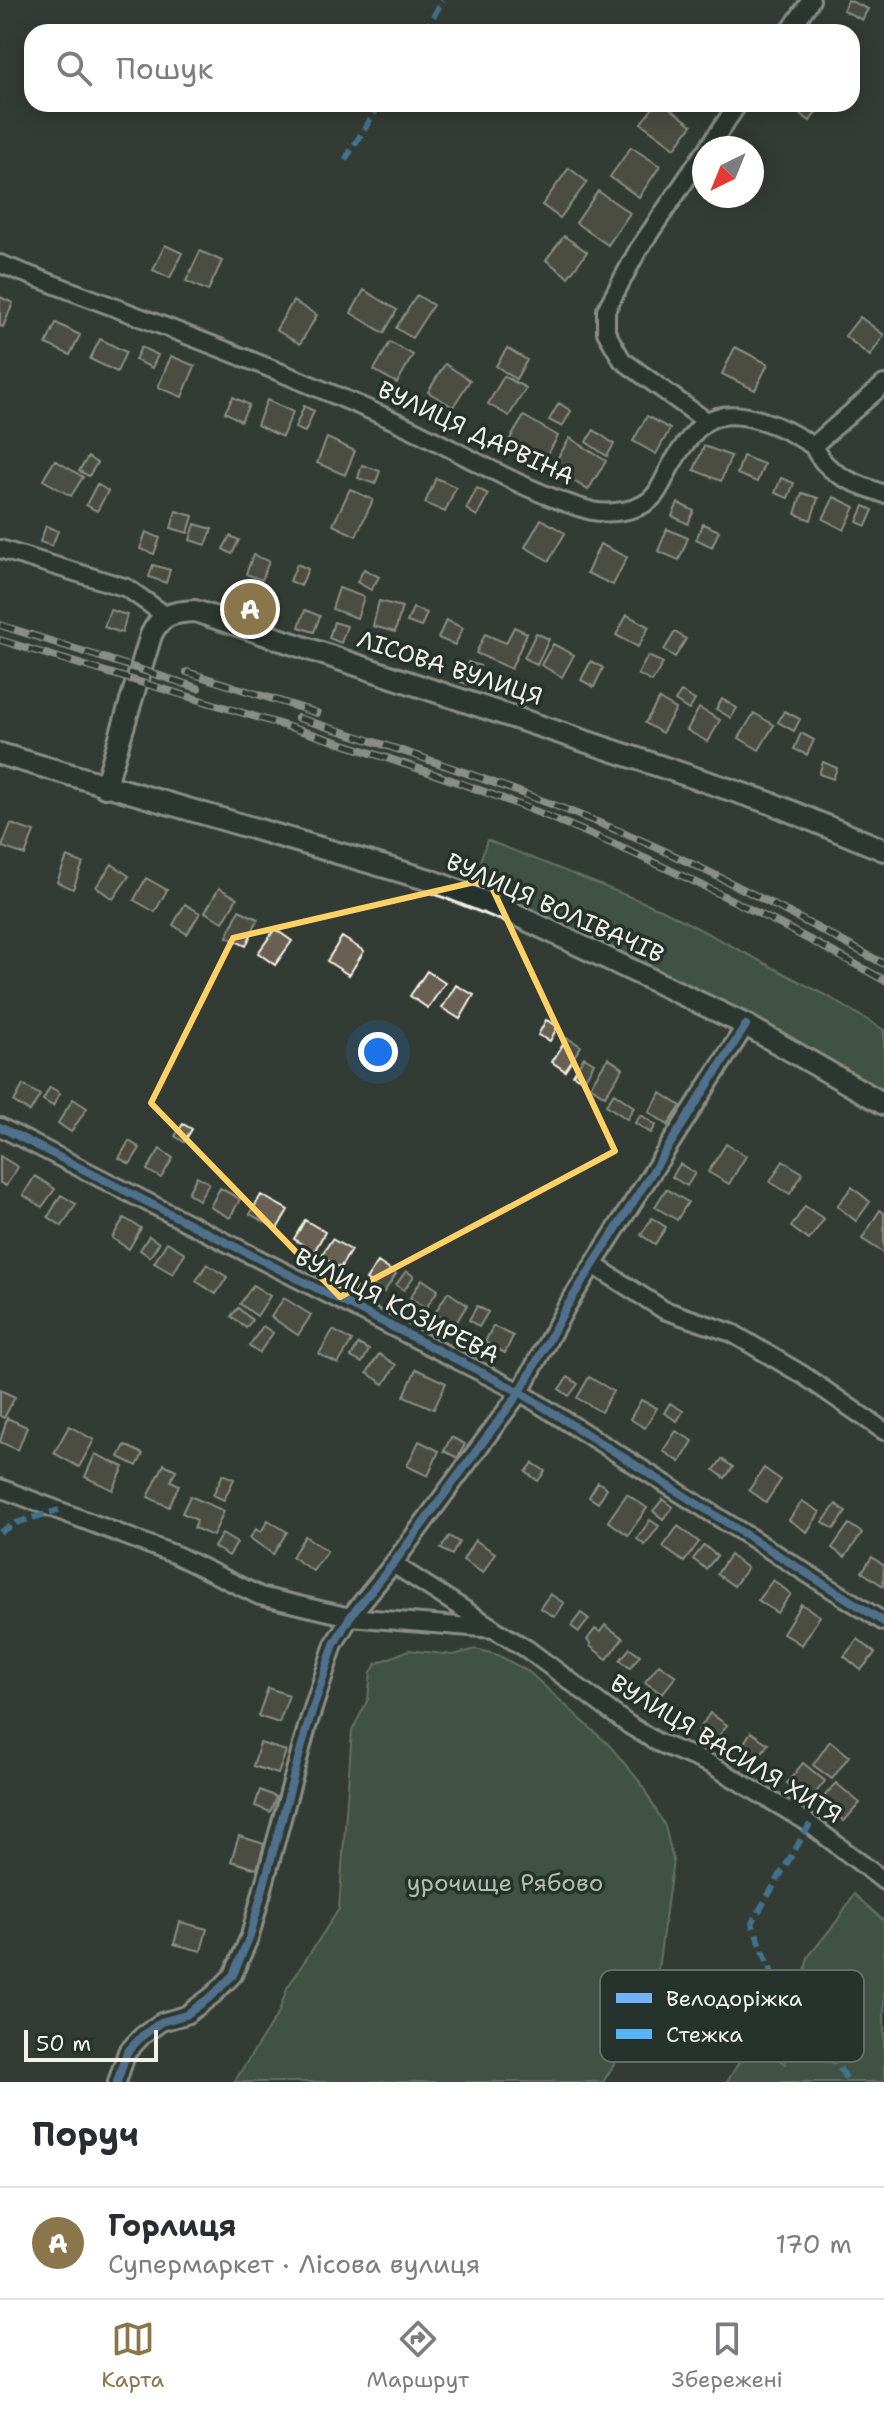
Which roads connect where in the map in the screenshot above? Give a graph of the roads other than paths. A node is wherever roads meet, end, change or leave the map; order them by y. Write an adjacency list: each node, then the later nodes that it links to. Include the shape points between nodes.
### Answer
1 (811, 0): 2 (street)
2 (794, 24)
3 (733, 112): 4 (street)
4 (716, 136)
5 (692, 171): 8 (street, via 638,250 606,310 606,332 622,360)
6 (0, 264): 8 (street, ВУЛИЦЯ ДАРВІНА, via 216,346 594,511 624,512 653,497 676,457)
7 (884, 384): 9 (street)
8 (706, 421): 9 (street, via 730,416 763,420)
9 (813, 446): 10 (street, via 840,478)
10 (884, 494)
11 (0, 549): 12 (street, via 127,588)
12 (165, 615): 14 (street, via 142,657); 15 (street, ЛІСОВА ВУЛИЦЯ, via 195,611 759,799)
13 (0, 754): 14 (street, ВУЛИЦЯ ВОЛІВАЧІВ)
14 (105, 787): 16 (street, ВУЛИЦЯ ВОЛІВАЧІВ, via 433,881 506,910)
15 (883, 848)
16 (746, 1025): 17 (street, ВУЛИЦЯ ВОЛІВАЧІВ); 19 (street)
17 (884, 1104)
18 (0, 1127): 20 (street, ВУЛИЦЯ КОЗИРЕВА)
19 (595, 1266): 20 (street); 21 (street, via 664,1310 732,1333)
20 (520, 1392): 23 (street); 25 (street, ВУЛИЦЯ КОЗИРЕВА)
21 (884, 1431)
22 (0, 1488): 24 (street, ВУЛИЦЯ ВАСИЛЯ ХИТЯ, via 176,1555 260,1596)
23 (393, 1564): 24 (street); 26 (street)
24 (350, 1617): 26 (street, ВУЛИЦЯ ВАСИЛЯ ХИТЯ); 28 (street, via 334,1644 250,1936 233,1975 186,2015 161,2022 142,2036 127,2052)
25 (884, 1622)
26 (494, 1629): 27 (street, ВУЛИЦЯ ВАСИЛЯ ХИТЯ, via 629,1725 795,1814)
27 (884, 1881)
28 (117, 2082)

